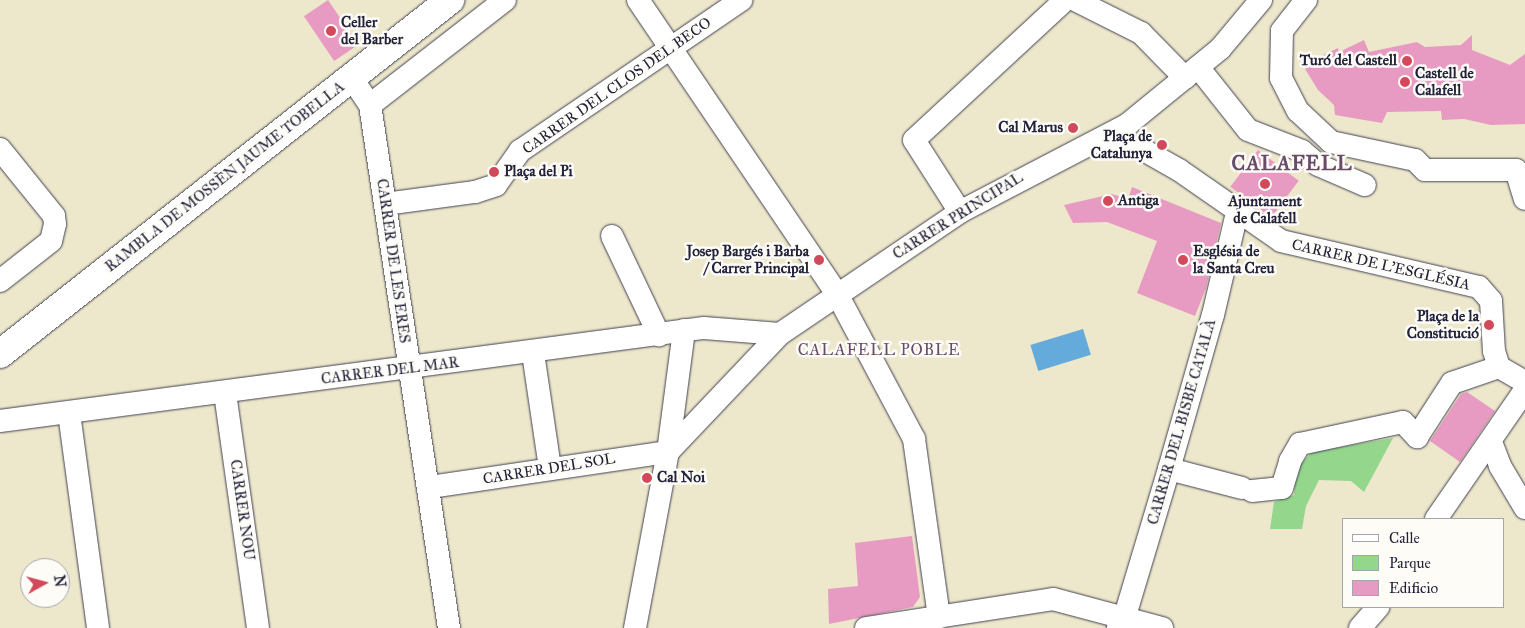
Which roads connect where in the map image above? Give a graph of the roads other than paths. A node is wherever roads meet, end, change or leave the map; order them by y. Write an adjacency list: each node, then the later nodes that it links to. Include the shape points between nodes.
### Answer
1 (450, 0): 11 (street, RAMBLA DE MOSSÈN JAUME TOBELLA)
2 (505, 0): 12 (street)
3 (638, 0): 9 (street)
4 (741, 0): 9 (street, CARRER DEL CLOS DEL BECO)
5 (1065, 0): 20 (street, via 914,140)
6 (1075, 0): 10 (street, via 1141,34)
7 (1261, 0): 10 (street, CARRER PRINCIPAL, via 1220,49)
8 (1306, 0): 14 (street, via 1282,31 1281,78 1298,111)
9 (671, 49): 19 (street, CARRER DEL CLOS DEL BECO, via 520,151 496,185 475,192); 24 (street)
10 (1192, 73): 13 (street, CARRER PRINCIPAL, via 1128,124); 16 (street, via 1248,130 1302,151)
11 (351, 77): 12 (street, CARRER DE LES ERES); 29 (street, RAMBLA DE MOSSÈN JAUME TOBELLA)
12 (370, 105): 19 (street, CARRER DE LES ERES)
13 (1102, 139): 20 (street, CARRER PRINCIPAL, via 1075,149); 21 (street, CARRER DE L'ESGLÉSIA, via 1140,148 1179,170)
14 (1331, 142): 16 (street); 18 (street, via 1415,160 1425,170 1510,168 1520,173)
15 (0, 149): 23 (street, via 54,216 55,224 51,241)
16 (1318, 165): 17 (street)
17 (1365, 185)
18 (1525, 199)
19 (385, 204): 31 (street, CARRER DE LES ERES)
20 (960, 212): 24 (street, CARRER PRINCIPAL)
21 (1237, 213): 30 (street, CARRER DE L'ESGLÉSIA, via 1281,241 1479,287 1492,301 1494,351); 40 (street, CARRER DEL BISBE CATALÀ, via 1213,315)
22 (612, 236): 27 (street)
23 (0, 281)
24 (837, 294): 26 (street, CARRER PRINCIPAL); 45 (street, via 914,438)
25 (684, 330): 26 (street, CARRER DEL MAR, via 704,328); 27 (street, CARRER DEL MAR); 38 (street)
26 (780, 334): 38 (street, CARRER PRINCIPAL)
27 (659, 335): 28 (street, CARRER DEL MAR)
28 (533, 353): 31 (street, CARRER DEL MAR); 39 (street)
29 (0, 354)
30 (1499, 367): 32 (street); 40 (street, via 1452,383 1417,437 1403,422 1300,444 1282,488 1247,489)
31 (408, 368): 33 (street, CARRER DEL MAR); 41 (street, CARRER DE LES ERES)
32 (1525, 382)
33 (226, 393): 35 (street, CARRER DEL MAR); 48 (street, CARRER NOU)
34 (1520, 399): 37 (street)
35 (64, 413): 36 (street, CARRER DEL MAR); 47 (street)
36 (0, 421)
37 (1491, 442): 42 (street, via 1500,466); 43 (street)
38 (668, 452): 39 (street, CARRER DEL SOL); 50 (street)
39 (550, 468): 41 (street, CARRER DEL SOL)
40 (1169, 469): 46 (street, CARRER DEL BISBE CATALÀ)
41 (430, 488): 49 (street, CARRER DE LES ERES)
42 (1525, 508)
43 (1437, 518)
44 (1377, 608): 53 (street)
45 (939, 617): 46 (street, via 1053,600); 51 (street)
46 (1121, 624): 52 (street)
47 (98, 628)
48 (258, 628)
49 (449, 628)
50 (635, 628)
51 (866, 628)
52 (1162, 628)
53 (1360, 628)

